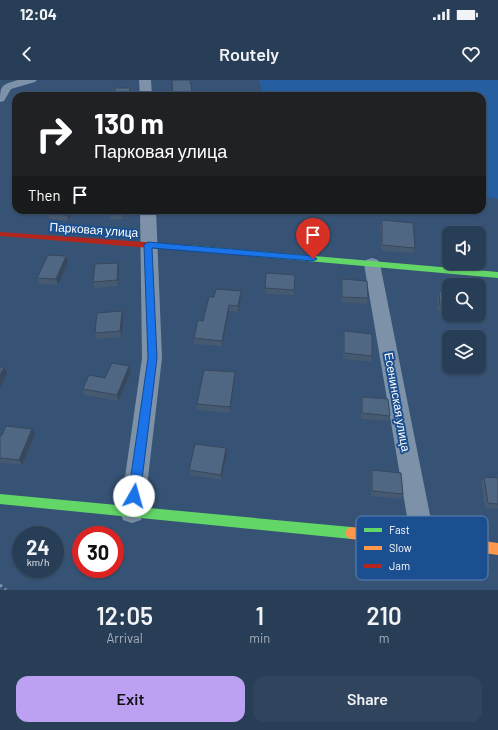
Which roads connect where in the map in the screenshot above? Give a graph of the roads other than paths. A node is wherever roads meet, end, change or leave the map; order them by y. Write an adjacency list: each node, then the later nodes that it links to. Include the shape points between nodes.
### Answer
1 (30, 80): 4 (street, via 7,87)
2 (145, 80): 3 (street)
3 (146, 92)
4 (0, 98)
5 (148, 214): 7 (street)
6 (0, 234): 7 (street, Парковая улица)
7 (148, 245): 8 (street, Парковая улица); 11 (street, via 152,358)
8 (372, 264): 9 (street, Парковая улица); 12 (street, Есенинская улица)
9 (498, 275)
10 (0, 499): 11 (street)
11 (132, 512): 13 (street)
12 (419, 516)
13 (356, 534)
14 (488, 548): 15 (street)
15 (498, 549)

